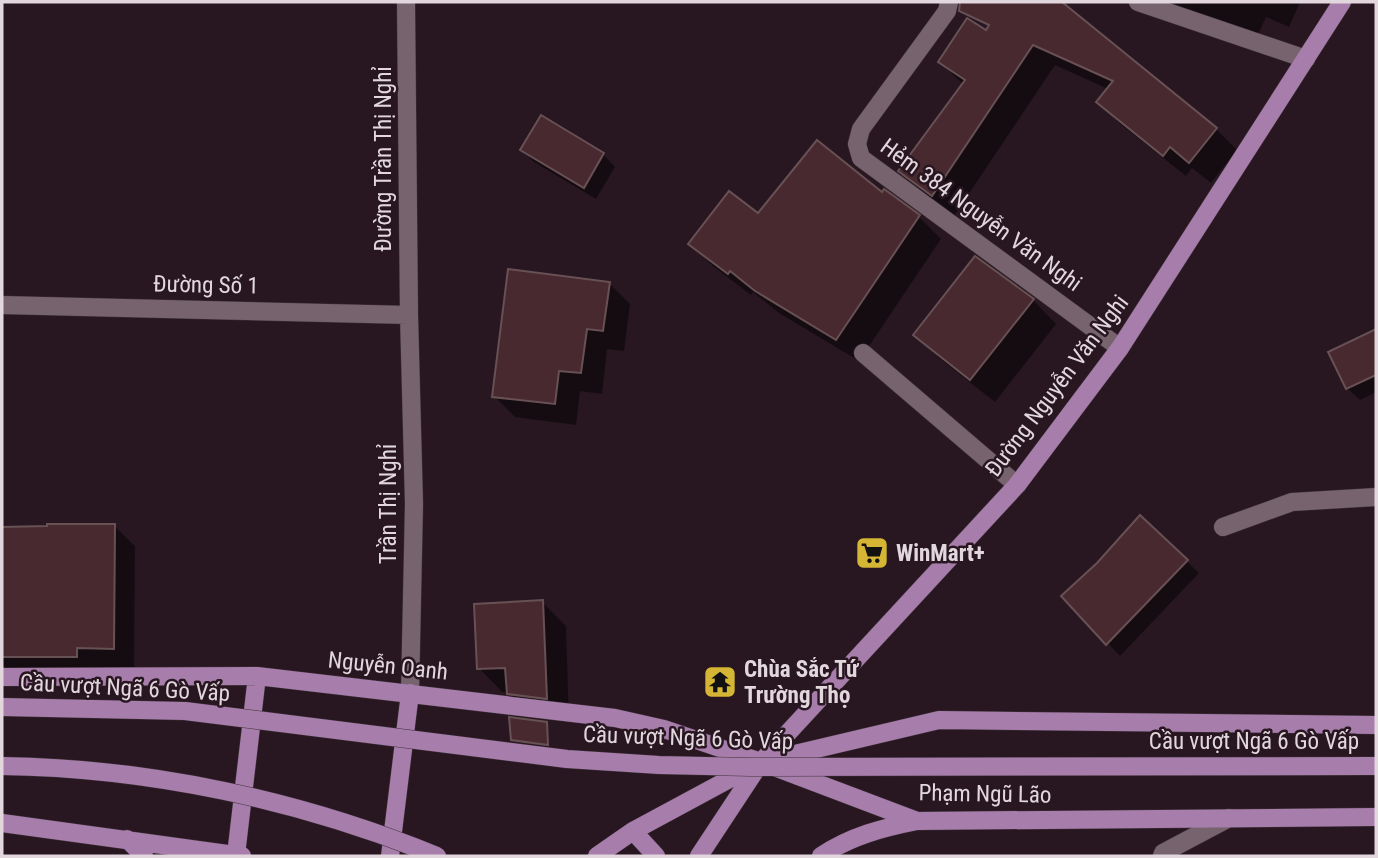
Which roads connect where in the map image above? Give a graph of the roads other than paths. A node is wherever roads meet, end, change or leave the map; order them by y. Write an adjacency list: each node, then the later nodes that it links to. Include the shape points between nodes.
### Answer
1 (406, 2): 7 (street, Đường Trần Thị Nghỉ)
2 (949, 2): 8 (street, Hẻm 384 Nguyễn Văn Nghi, via 861,129 857,144 861,158)
3 (1138, 2): 5 (street)
4 (1342, 2): 5 (main road, Đường Nguyễn Văn Nghi)
5 (1306, 59): 8 (main road, Đường Nguyễn Văn Nghi)
6 (2, 305): 7 (street, Đường Số 1)
7 (409, 315): 15 (street, Trần Thị Nghỉ, via 414,504)
8 (1120, 348): 10 (main road, Đường Nguyễn Văn Nghi)
9 (863, 353): 10 (street)
10 (1017, 485): 18 (main road, Đường Nguyễn Văn Nghi)
11 (1376, 497): 12 (street, via 1292,502)
12 (1223, 527)
13 (257, 676): 14 (main road, Nguyễn Oanh); 15 (main road, Nguyễn Oanh); 27 (main road)
14 (2, 677)
15 (410, 693): 18 (main road, Nguyễn Oanh, via 615,718 664,729); 29 (main road)
16 (2, 707): 20 (main road, Cầu vượt Ngã 6 Gò Vấp, bridge, via 185,711 541,756 659,765)
17 (1376, 724): 18 (main road, via 939,720)
18 (761, 762): 23 (main road, Phạm Ngũ Lão); 25 (main road); 33 (main road)
19 (2, 766): 30 (main road, bridge, via 139,776 230,792 319,814)
20 (1376, 766)
21 (1376, 817): 22 (main road, Phạm Ngũ Lão)
22 (1229, 818): 23 (main road, Phạm Ngũ Lão); 35 (street)
23 (917, 821): 34 (main road, via 878,828)
24 (2, 823): 26 (main road)
25 (633, 831): 31 (main road); 32 (main road)
26 (127, 839): 27 (main road); 28 (main road)
27 (239, 855)
28 (144, 856)
29 (390, 856)
30 (437, 856)
31 (597, 856)
32 (656, 856)
33 (699, 856)
34 (821, 856)
35 (1162, 856)

